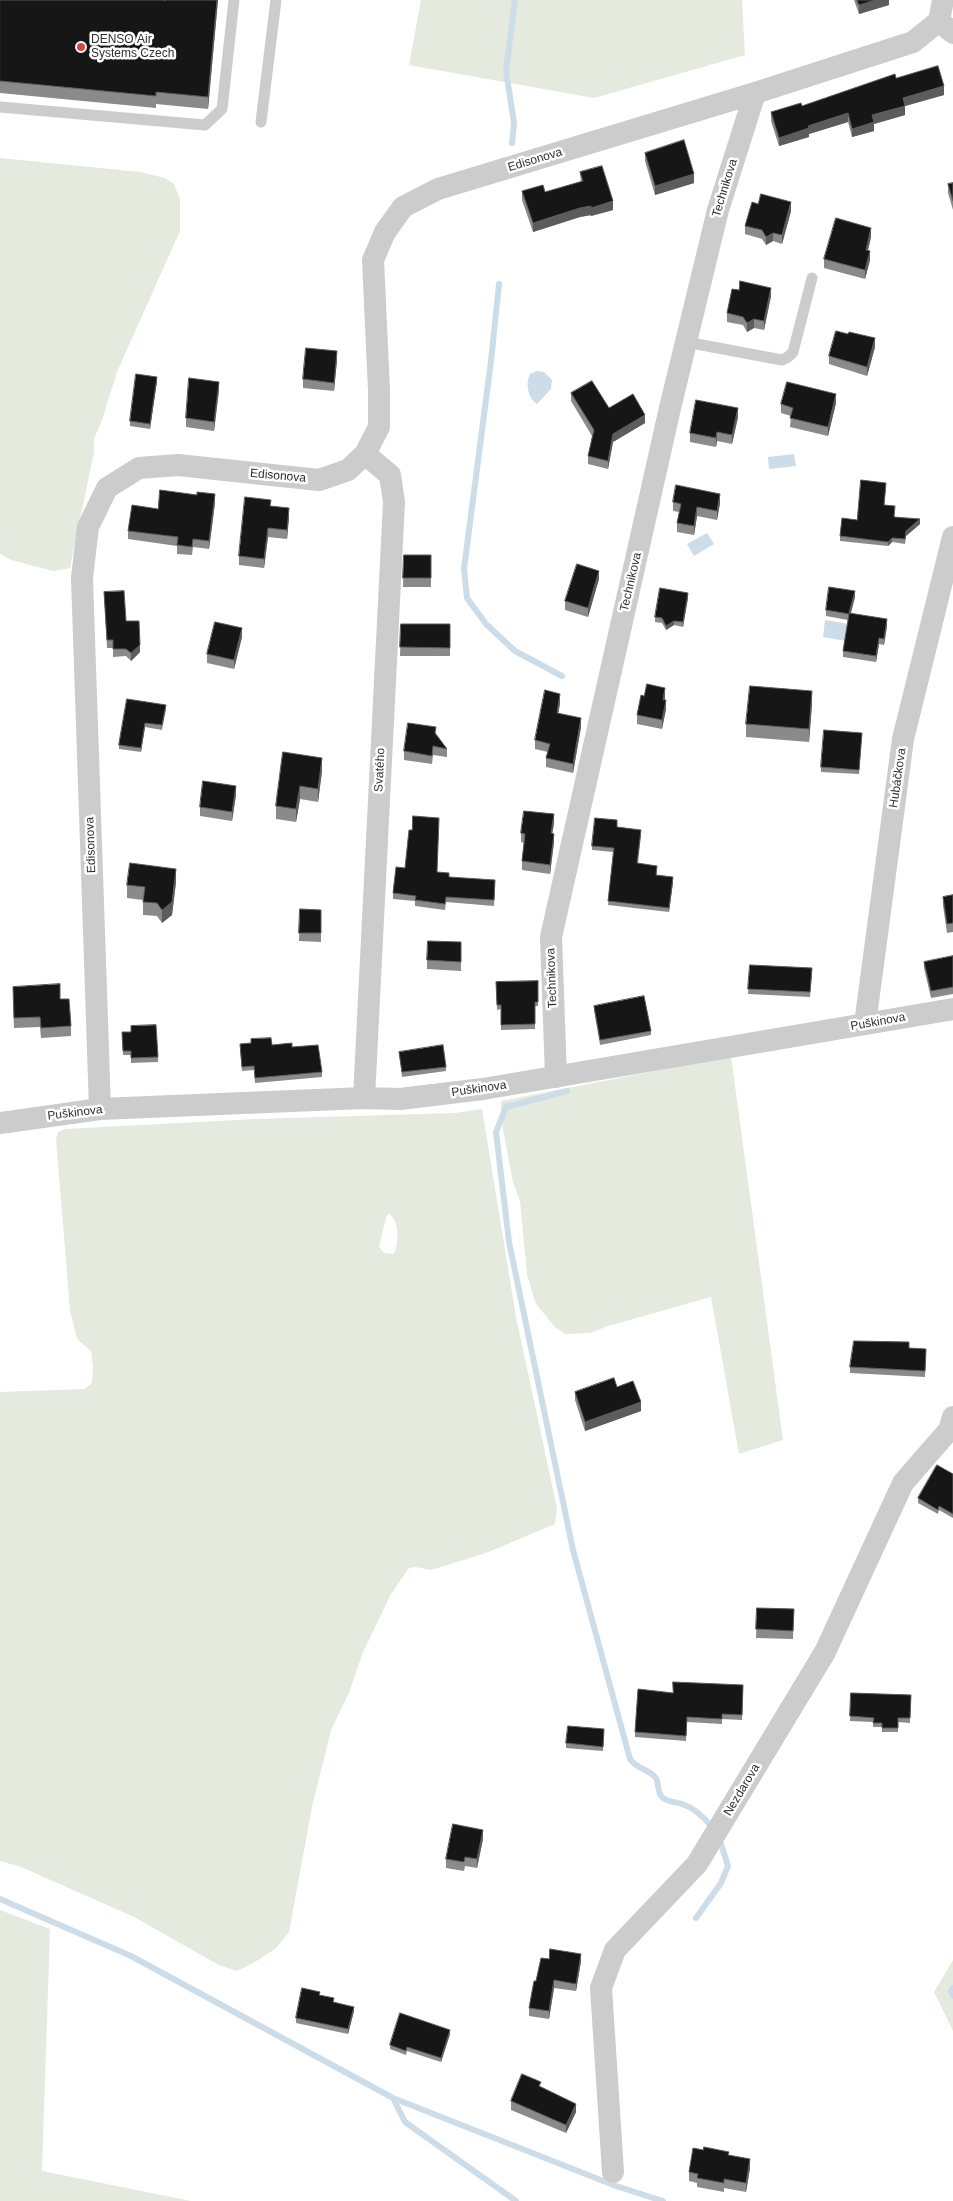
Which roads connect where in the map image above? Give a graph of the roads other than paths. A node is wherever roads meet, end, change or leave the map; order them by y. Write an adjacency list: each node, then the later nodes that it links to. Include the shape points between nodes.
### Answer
1 (234, 0): 5 (lane, via 222,109 205,125)
2 (276, 0): 6 (lane)
3 (945, 18): 4 (street, Edisonova, via 913,42)
4 (755, 93): 8 (street, Technikova, via 718,210); 9 (street, Edisonova, via 438,190 404,207 385,232 373,260 379,426)
5 (0, 106)
6 (262, 122)
7 (812, 278): 8 (lane, via 793,352 788,357 782,360)
8 (686, 342): 13 (street, Technikova, via 551,938)
9 (365, 454): 14 (street, Svatého, via 390,475 394,502); 15 (street, Edisonova, via 348,470 319,480 178,465 139,468 107,488 88,527 82,578)
10 (953, 537): 12 (street, Hubáčkova, via 903,739)
11 (953, 1009): 12 (street, Puškinova)
12 (865, 1024): 13 (street, Puškinova)
13 (556, 1077): 14 (street, Puškinova, via 400,1099)
14 (364, 1098): 15 (street, Puškinova)
15 (100, 1109): 16 (street, Puškinova)
16 (0, 1123)
17 (953, 1417): 18 (street, Nezdarova, via 949,1430 902,1483 824,1652 697,1864 615,1950 601,1988)
18 (613, 2172)

